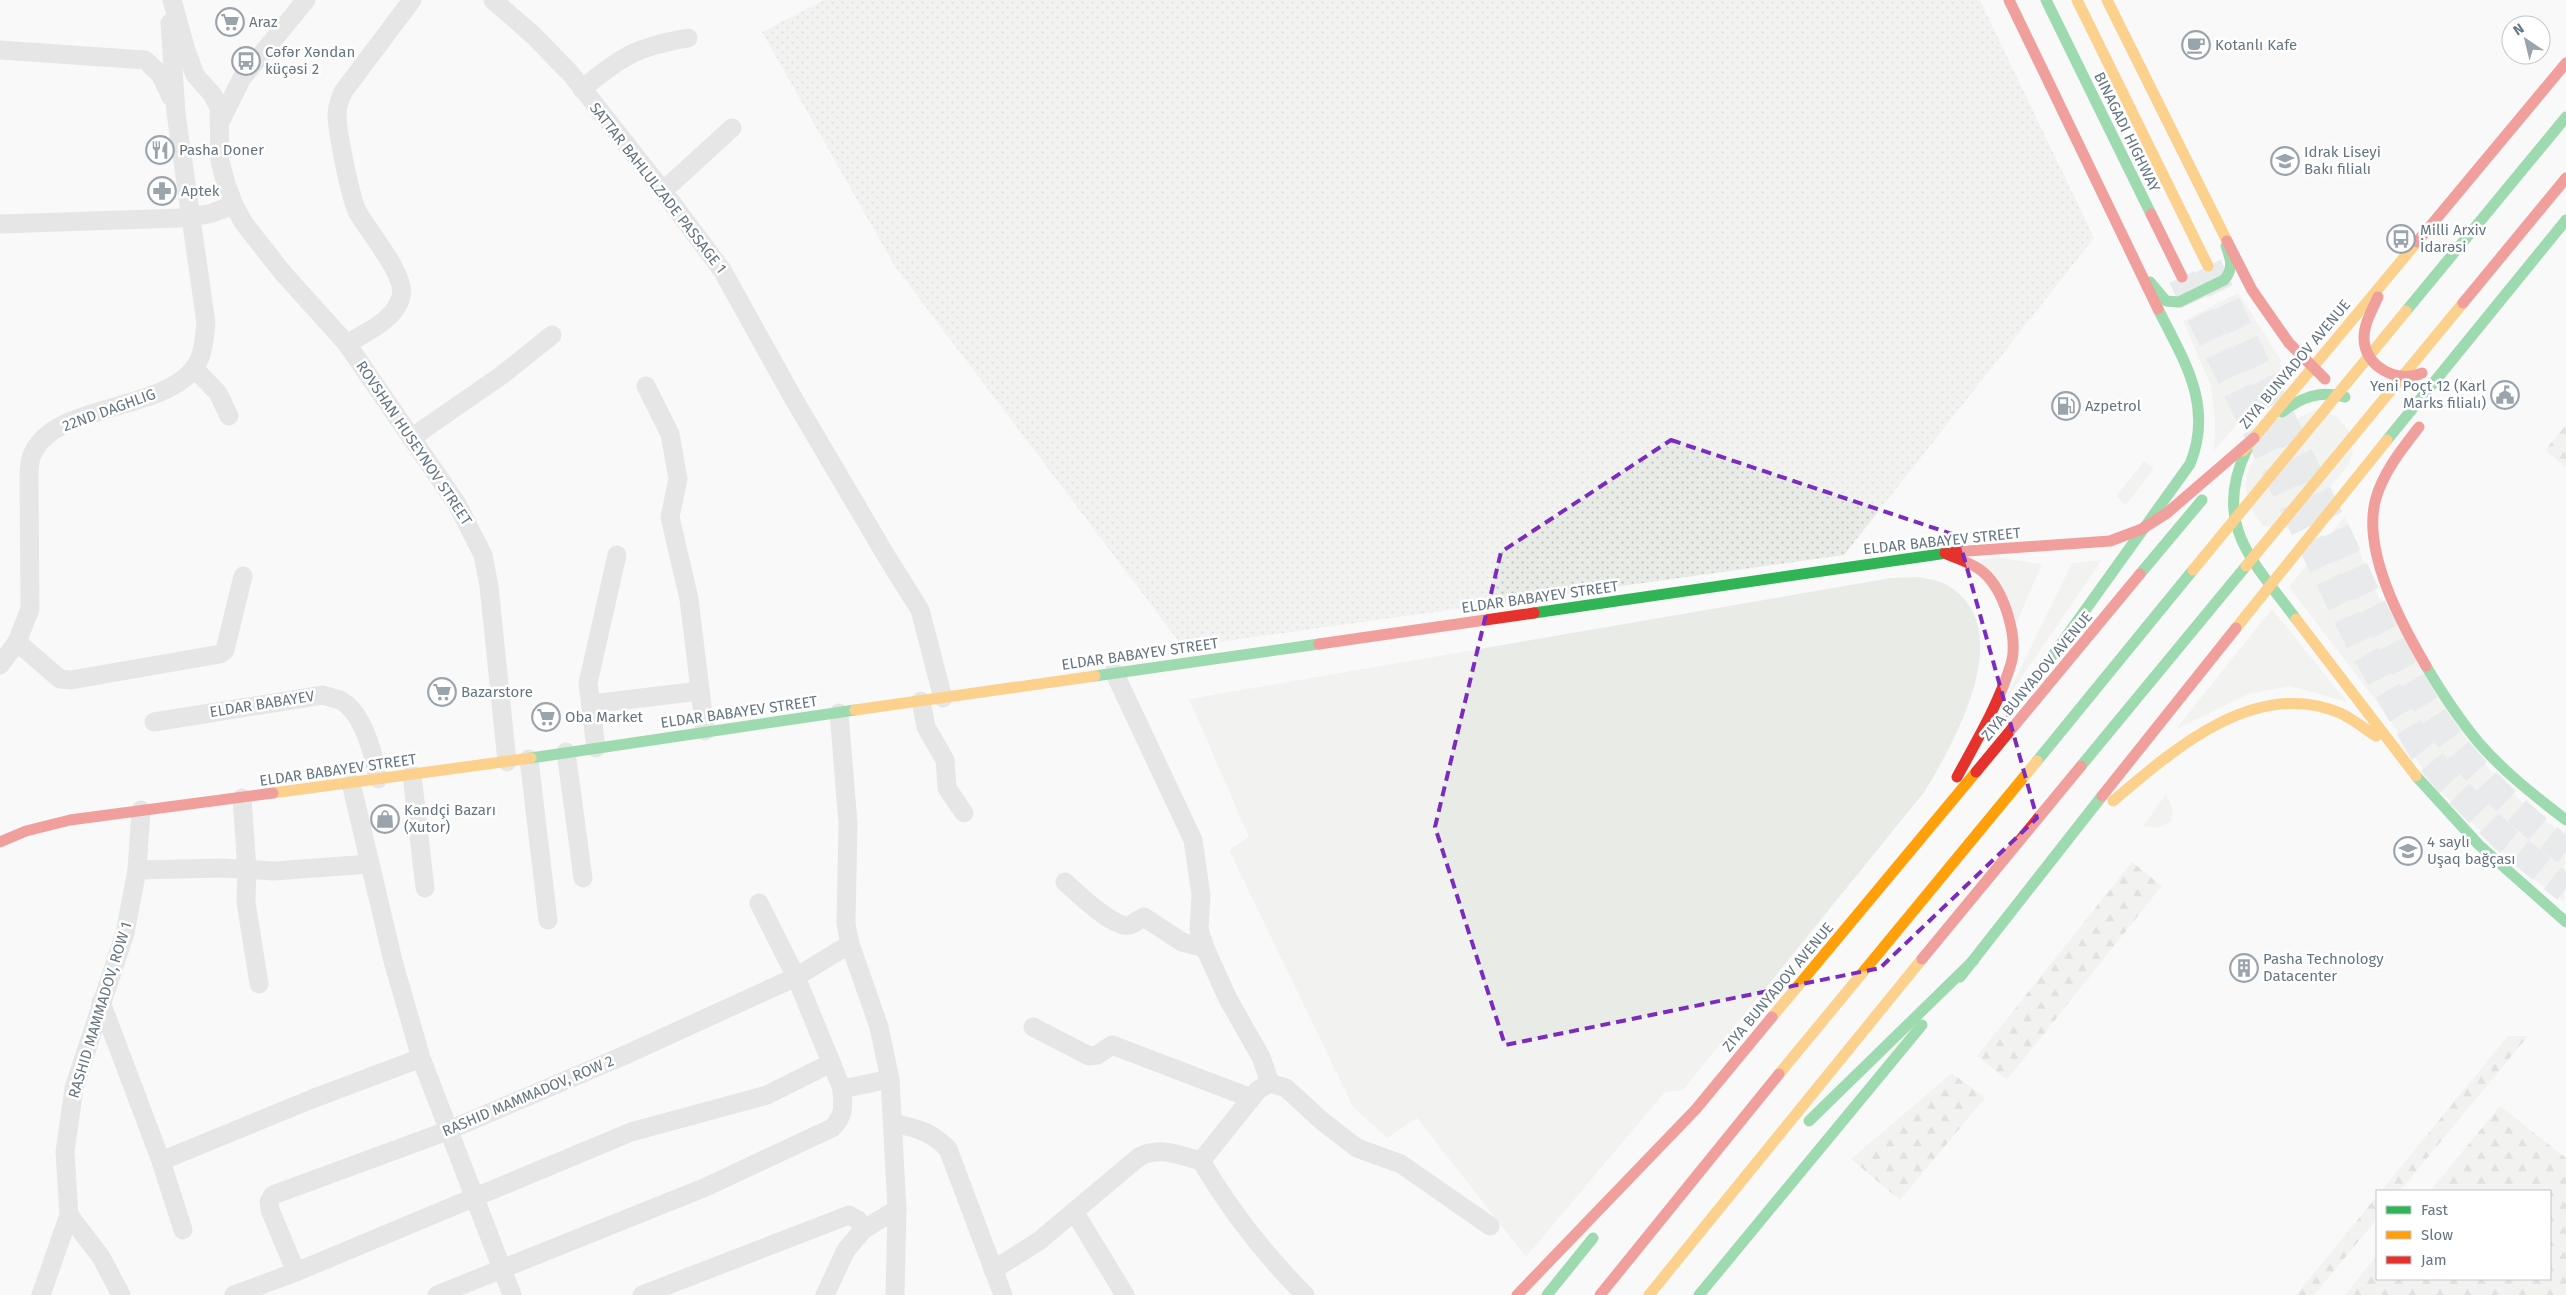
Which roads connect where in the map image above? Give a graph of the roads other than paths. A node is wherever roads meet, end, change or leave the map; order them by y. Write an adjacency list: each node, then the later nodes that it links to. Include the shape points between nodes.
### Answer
1 (171, 0): 13 (street, via 191,66); 15 (street)
2 (306, 0): 12 (street)
3 (412, 0): 32 (street, via 343,92 338,107 338,128 356,209 403,289 396,310)
4 (493, 0): 14 (street, SATTAR BAHLULZADE PASSAGE 1, via 534,36)
5 (2009, 0): 28 (main road)
6 (2046, 0): 29 (main road, BINAGADI HIGHWAY)
7 (2077, 0): 26 (main road, BINAGADI HIGHWAY)
8 (2107, 0): 25 (main road)
9 (688, 38): 14 (street, via 657,43 631,52)
10 (0, 50): 15 (street, via 145,60 153,65 165,82)
11 (2566, 63): 27 (main road, ZIYA BUNYADOV AVENUE)
12 (242, 78): 13 (street, via 221,86); 17 (street)
13 (203, 86): 15 (street, via 183,93); 17 (street, via 215,100)
14 (582, 89): 20 (street, SATTAR BAHLULZADE PASSAGE 1)
15 (176, 113): 22 (street)
16 (2566, 117): 108 (main road)
17 (221, 120): 21 (street, via 220,161)
18 (732, 128): 20 (street)
19 (2566, 178): 112 (main road)
20 (663, 191): 58 (street, SATTAR BAHLULZADE PASSAGE 1, via 737,293 792,396 920,610)
21 (234, 205): 22 (street); 32 (street, ROVSHAN HUSEYNOV STREET, via 243,222 283,273)
22 (192, 217): 24 (street); 33 (street, via 206,323 200,357)
23 (2566, 220): 31 (main road)
24 (0, 224)
25 (2221, 230): 28 (main road, via 2232,263 2229,276 2179,302 2166,301); 34 (main road, via 2265,311)
26 (2208, 266)
27 (2396, 266): 31 (main road, via 2367,321 2364,340 2367,353 2393,375 2406,378 2440,364); 34 (main road, ZIYA BUNYADOV AVENUE)
28 (2139, 268): 46 (main road, via 2192,378 2202,419 2190,464)
29 (2182, 277)
30 (552, 335): 41 (street, via 502,375)
31 (2464, 343): 36 (main road); 44 (main road)
32 (347, 344): 41 (street, ROVSHAN HUSEYNOV STREET)
33 (194, 368): 38 (street, via 218,393); 52 (street, 22ND DAGHLIG, via 163,390 70,422 49,433 38,444 31,457 29,478 30,609)
34 (2311, 368): 37 (main road); 42 (main road, ZIYA BUNYADOV AVENUE)
35 (646, 386): 56 (street, via 670,434 678,479 670,517 689,599)
36 (2444, 388)
37 (2345, 397): 40 (main road, via 2365,419); 42 (main road, via 2332,393 2305,396 2274,418)
38 (229, 416)
39 (2424, 420): 75 (main road, via 2387,472 2373,512 2373,539 2389,592 2428,668 2479,743 2513,777)
40 (2368, 435)
41 (411, 438): 67 (street, ROVSHAN HUSEYNOV STREET, via 457,504 483,555 489,586)
42 (2254, 438): 45 (main road, via 2234,478); 46 (main road, ELDAR BABAYEV STREET, via 2192,492); 76 (main road, ZIYA BUNYADOV AVENUE)
43 (2366, 448): 44 (main road, via 2358,470)
44 (2341, 499): 47 (main road)
45 (2232, 510): 47 (main road, via 2250,538 2272,555 2294,548); 51 (main road, via 2243,544)
46 (2142, 529): 48 (main road, ELDAR BABAYEV STREET, via 2110,541); 53 (main road)
47 (2314, 532): 51 (main road)
48 (1944, 553): 55 (main road, ELDAR BABAYEV STREET); 76 (main road, via 1981,570 2003,598 2012,638 2011,665 1981,732)
49 (617, 555): 60 (street, via 588,683)
50 (243, 576): 52 (street, via 225,650 220,654 71,680 60,679)
51 (2272, 585): 68 (main road); 78 (main road)
52 (16, 642): 54 (street, 22ND DAGHLIG)
53 (2046, 664)
54 (0, 665)
55 (1114, 672): 58 (main road, ELDAR BABAYEV STREET); 91 (street, via 1193,840)
56 (700, 691): 60 (street); 63 (street)
57 (2023, 696): 76 (main road)
58 (943, 698): 59 (main road, ELDAR BABAYEV STREET)
59 (921, 701): 61 (main road, ELDAR BABAYEV STREET); 74 (street, via 926,727 945,760 946,788)
60 (590, 704): 64 (street)
61 (840, 713): 63 (main road, ELDAR BABAYEV STREET); 90 (street, via 846,793 846,924)
62 (154, 722): 70 (street, ELDAR BABAYEV, via 323,694 342,701 355,715 370,743)
63 (705, 731): 64 (main road, ELDAR BABAYEV STREET)
64 (596, 748): 65 (main road, ELDAR BABAYEV STREET)
65 (566, 752): 66 (main road, ELDAR BABAYEV STREET); 82 (street)
66 (529, 759): 67 (main road, ELDAR BABAYEV STREET); 88 (street)
67 (506, 762): 69 (main road, ELDAR BABAYEV STREET)
68 (2408, 766): 78 (main road, via 2374,734 2351,718 2321,706 2276,704 2247,710 2190,738); 85 (main road, via 2500,866)
69 (412, 775): 70 (main road, ELDAR BABAYEV STREET); 84 (street)
70 (378, 779): 71 (main road, ELDAR BABAYEV STREET)
71 (351, 783): 72 (main road, ELDAR BABAYEV STREET); 79 (street)
72 (242, 798): 73 (main road, ELDAR BABAYEV STREET); 80 (street)
73 (140, 810): 77 (main road, ELDAR BABAYEV STREET, via 56,823); 81 (street, RASHID MAMMADOV, ROW 1)
74 (964, 813)
75 (2566, 820)
76 (1927, 831): 103 (main road, ZIYA BUNYADOV AVENUE)
77 (0, 842)
78 (2062, 846): 92 (main road)
79 (370, 864): 80 (street, via 274,871); 97 (street)
80 (247, 869): 81 (street); 94 (street, via 246,902)
81 (138, 870): 95 (street, RASHID MAMMADOV, ROW 1, via 125,933)
82 (583, 878)
83 (1065, 882): 91 (street, via 1096,909 1123,925 1144,917 1182,942)
84 (425, 888)
85 (2533, 894): 87 (main road); 89 (main road)
86 (759, 903): 93 (street)
87 (2566, 909)
88 (548, 920)
89 (2566, 922)
90 (850, 944): 93 (street, RASHID MAMMADOV, ROW 2); 99 (street, via 878,1027)
91 (1204, 948): 100 (street, via 1261,1057)
92 (1974, 960): 112 (main road); 138 (main road)
93 (796, 977): 98 (street); 105 (street, RASHID MAMMADOV, ROW 2)
94 (259, 984)
95 (101, 1002): 106 (street); 114 (street, RASHID MAMMADOV, ROW 1, via 74,1088 65,1152)
96 (1033, 1027): 102 (street, via 1089,1056 1097,1055 1112,1044)
97 (421, 1058): 105 (street); 106 (street)
98 (831, 1063): 101 (street); 109 (street, via 767,1095 631,1132)
99 (890, 1079): 101 (street); 104 (street)
100 (1270, 1083): 102 (street); 116 (street, via 1286,1088 1357,1148 1401,1164)
101 (842, 1089): 119 (street, via 844,1108 840,1120 832,1128 706,1187)
102 (1251, 1098): 107 (street)
103 (1696, 1109): 111 (main road); 134 (main road, ZIYA BUNYADOV AVENUE)
104 (894, 1123): 110 (street); 120 (street, via 928,1132 948,1149)
105 (447, 1131): 109 (street); 121 (street, RASHID MAMMADOV, ROW 2, via 273,1195 269,1202 270,1210)
106 (161, 1161): 117 (street)
107 (1201, 1161): 113 (street, via 1164,1151 1151,1151 1139,1157); 133 (street, via 1222,1196 1276,1265)
108 (1688, 1184): 122 (main road); 136 (main road)
109 (473, 1198): 119 (street); 121 (street)
110 (897, 1209): 118 (street); 130 (street)
111 (1616, 1210)
112 (1717, 1211): 137 (main road)
113 (1075, 1213): 120 (street); 132 (street)
114 (69, 1215): 123 (street, RASHID MAMMADOV, ROW 1); 124 (street, via 101,1257)
115 (1603, 1225): 135 (main road)
116 (1490, 1226)
117 (183, 1230)
118 (863, 1230): 128 (street, via 858,1220 849,1215); 129 (street, via 846,1250)
119 (502, 1270): 126 (street); 127 (street)
120 (993, 1270): 131 (street)
121 (296, 1272): 125 (street)
122 (1596, 1281)
123 (41, 1295)
124 (120, 1295)
125 (234, 1295)
126 (437, 1295)
127 (512, 1295)
128 (642, 1295)
129 (825, 1295)
130 (895, 1295)
131 (1003, 1295)
132 (1125, 1295)
133 (1306, 1295)
134 (1517, 1295)
135 (1547, 1295)
136 (1600, 1295)
137 (1649, 1295)
138 (1699, 1295)

